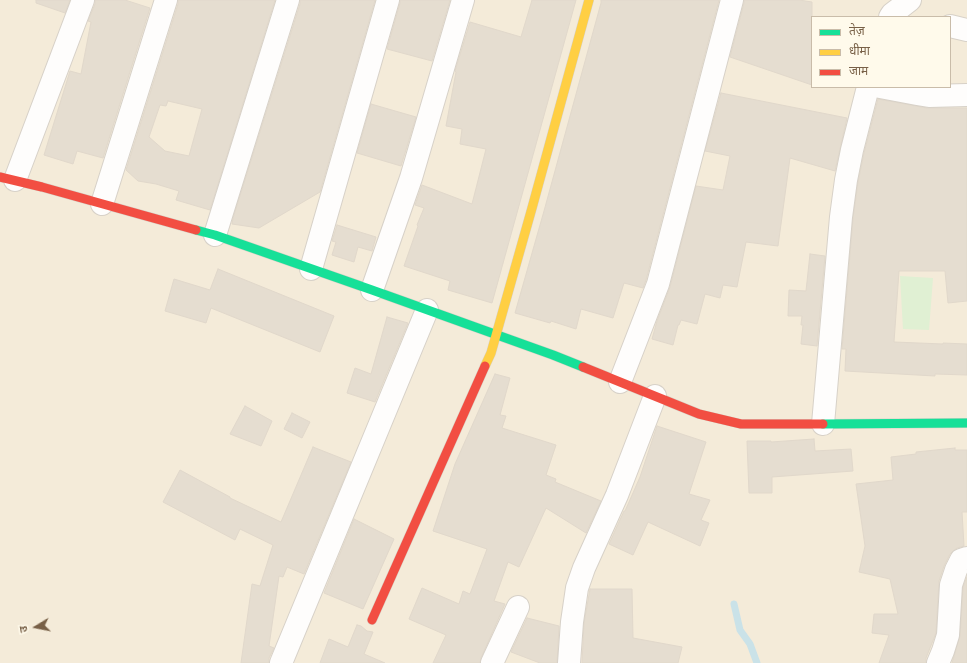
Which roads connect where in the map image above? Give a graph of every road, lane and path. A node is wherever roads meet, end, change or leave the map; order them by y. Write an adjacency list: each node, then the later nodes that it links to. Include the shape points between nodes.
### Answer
1 (83, 0): 15 (street)
2 (166, 0): 16 (street)
3 (288, 0): 17 (street)
4 (388, 0): 18 (street)
5 (463, 0): 19 (street, via 411,178)
6 (588, 0): 21 (main road)
7 (732, 0): 22 (street, via 658,284)
8 (910, 0): 9 (street)
9 (897, 16)
10 (951, 26): 11 (street)
11 (967, 30)
12 (868, 88): 25 (street, via 852,150 841,217)
13 (885, 88): 14 (street, via 929,96)
14 (967, 95)
15 (8, 178): 16 (main road)
16 (102, 204): 17 (main road)
17 (215, 235): 18 (main road)
18 (311, 269): 19 (main road)
19 (372, 290): 20 (main road)
20 (427, 310): 21 (main road); 29 (street)
21 (496, 335): 22 (main road); 28 (main road, via 491,353)
22 (620, 382): 23 (main road)
23 (655, 396): 25 (main road, via 699,414 741,424); 31 (street, via 617,495 586,562 577,588)
24 (967, 423): 25 (main road)
25 (823, 424)
26 (967, 558): 32 (street, via 961,560 958,565 951,585 948,635)
27 (518, 607): 30 (street)
28 (372, 620)
29 (281, 663)
30 (492, 663)
31 (570, 663)
32 (938, 663)

